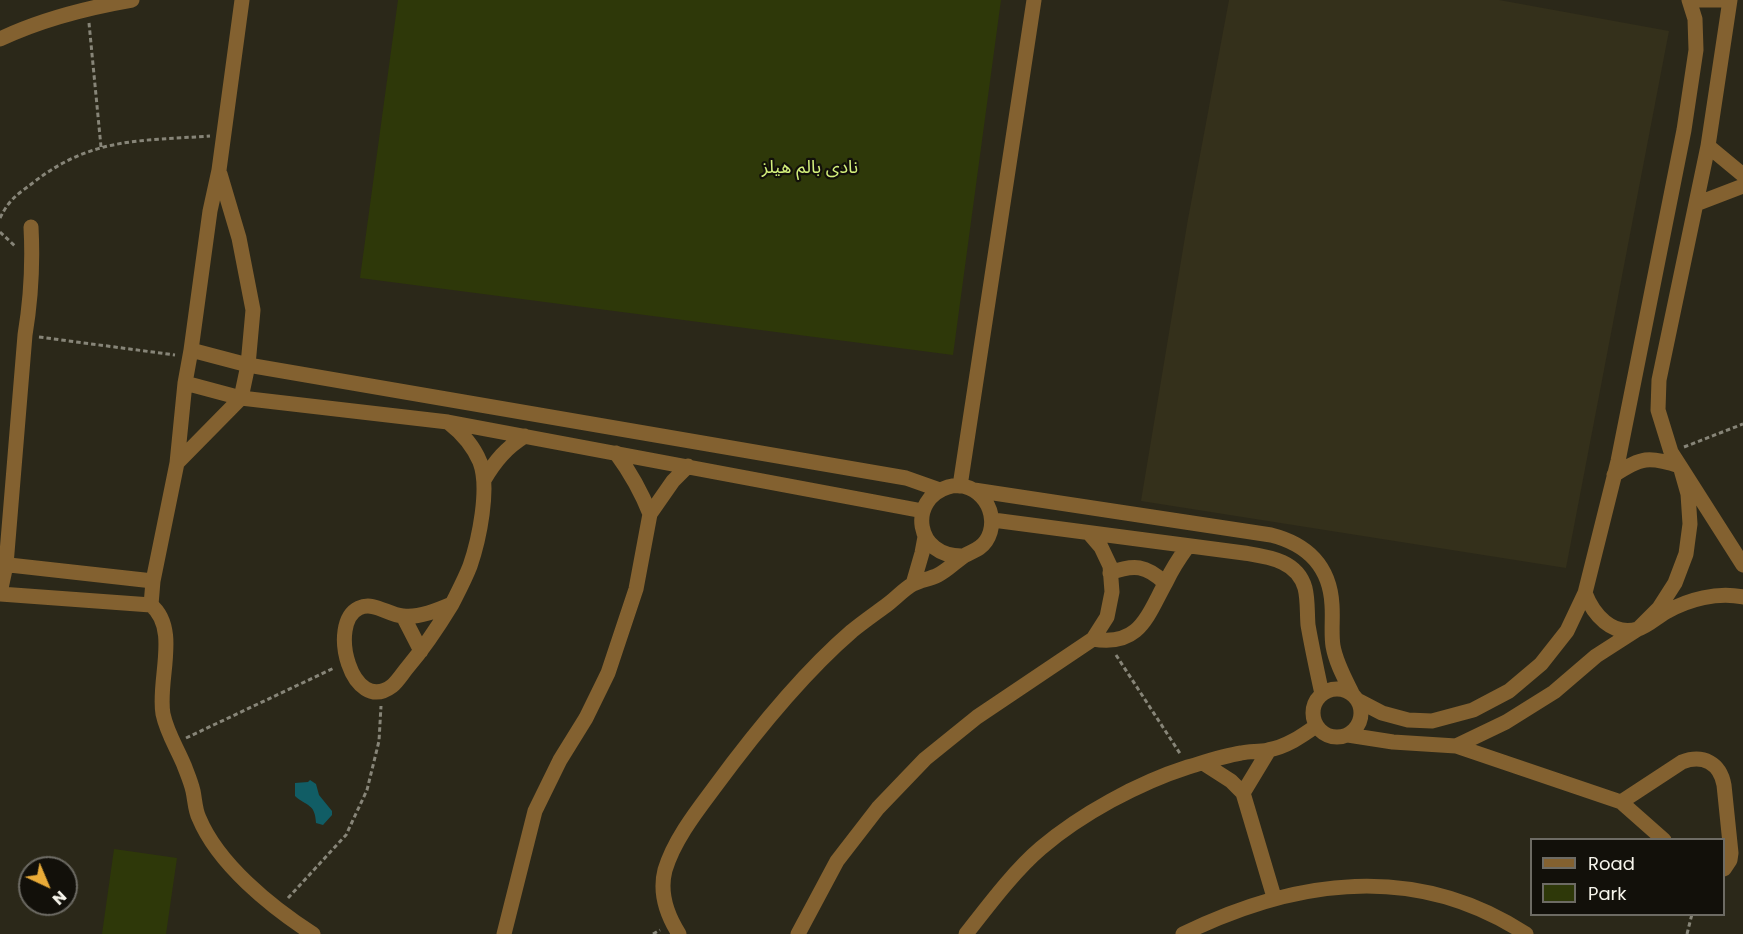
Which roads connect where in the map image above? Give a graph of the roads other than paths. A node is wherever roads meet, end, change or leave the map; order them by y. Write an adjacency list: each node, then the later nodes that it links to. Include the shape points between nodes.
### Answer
1 (132, 0): 8 (street, via 88,8)
2 (242, 0): 10 (street)
3 (1034, 0): 27 (street)
4 (1689, 0): 25 (street, via 1695,19 1696,50 1684,130)
5 (1693, 0): 6 (street)
6 (1724, 0)
7 (1730, 0): 9 (street)
8 (0, 39)
9 (1708, 146): 11 (street); 13 (street)
10 (219, 170): 15 (street); 16 (street, via 239,238 253,310)
11 (1743, 175)
12 (1743, 186): 13 (street)
13 (1696, 204): 24 (street, via 1659,380 1658,410 1671,452)
14 (31, 227): 36 (street, via 31,300)
15 (190, 354): 16 (street); 17 (street)
16 (248, 365): 18 (street); 28 (street, via 906,478)
17 (184, 382): 18 (street); 22 (street)
18 (241, 398): 19 (street); 22 (street)
19 (448, 422): 20 (street); 26 (street, via 472,447)
20 (525, 436): 21 (street); 26 (street, via 508,447)
21 (616, 453): 23 (street); 30 (street)
22 (177, 463): 39 (street)
23 (688, 466): 29 (street); 30 (street)
24 (1680, 466): 25 (street, via 1657,459 1634,462); 37 (street); 48 (street, via 1688,494 1686,554 1670,591)
25 (1614, 474): 42 (street)
26 (484, 480): 45 (street, via 470,566)
27 (967, 488): 28 (street); 31 (street, via 983,497); 52 (street, via 1291,540 1309,552 1322,568 1332,602 1333,647)
28 (940, 490): 29 (street)
29 (923, 511): 33 (street)
30 (650, 514): 65 (street, via 636,588 608,674 535,811)
31 (993, 520): 32 (street); 35 (street, via 985,543)
32 (1089, 533): 34 (street); 38 (street, via 1101,547)
33 (925, 537): 35 (street, via 941,553); 41 (street)
34 (1188, 546): 40 (street); 51 (street, via 1269,557 1297,572 1305,586)
35 (964, 556): 41 (street, via 941,574)
36 (3, 565): 39 (street); 43 (street)
37 (1743, 565)
38 (1110, 573): 40 (street, via 1124,567 1140,567 1154,572); 49 (street, via 1112,592)
39 (153, 581): 46 (street)
40 (1165, 583): 49 (street, via 1152,612 1134,633 1121,639)
41 (913, 584): 66 (street, via 851,632 813,670 750,740 696,813 665,870 663,894 668,917)
42 (1585, 593): 48 (street, via 1598,618 1623,630); 52 (street, via 1567,631 1541,664 1509,691 1473,710 1432,721 1408,720 1382,713)
43 (0, 594): 46 (street)
44 (1743, 597): 48 (street, via 1699,598)
45 (452, 604): 47 (street); 50 (street)
46 (151, 605): 64 (street, via 159,612 165,628 163,714 193,789 198,816 229,865 288,918)
47 (403, 616): 50 (street); 50 (street, via 367,606 348,619 347,661 357,681 372,691 391,687)
48 (1638, 629): 55 (street, via 1596,656 1554,692 1506,722)
49 (1100, 640): 63 (street, via 977,717 925,759 878,808 837,861)
50 (421, 651)
51 (1322, 694): 52 (street, via 1337,688); 53 (street, via 1314,705)
52 (1356, 697): 54 (street, via 1361,720)
53 (1316, 726): 54 (street, via 1327,735); 56 (street)
54 (1348, 735): 55 (street)
55 (1456, 746): 59 (street)
56 (1269, 750): 57 (street); 58 (street)
57 (1195, 765): 58 (street, via 1218,771); 67 (street, via 1138,787 1088,815 1040,849)
58 (1243, 793): 62 (street)
59 (1621, 802): 60 (street); 61 (street, via 1682,762 1709,761 1717,767 1724,785 1731,853)
60 (1662, 838)
61 (1725, 868)
62 (1274, 897): 68 (street); 69 (street, via 1361,886 1395,887 1460,901)
63 (801, 932)
64 (313, 934)
65 (504, 934)
66 (679, 934)
67 (966, 934)
68 (1183, 934)
69 (1526, 934)

